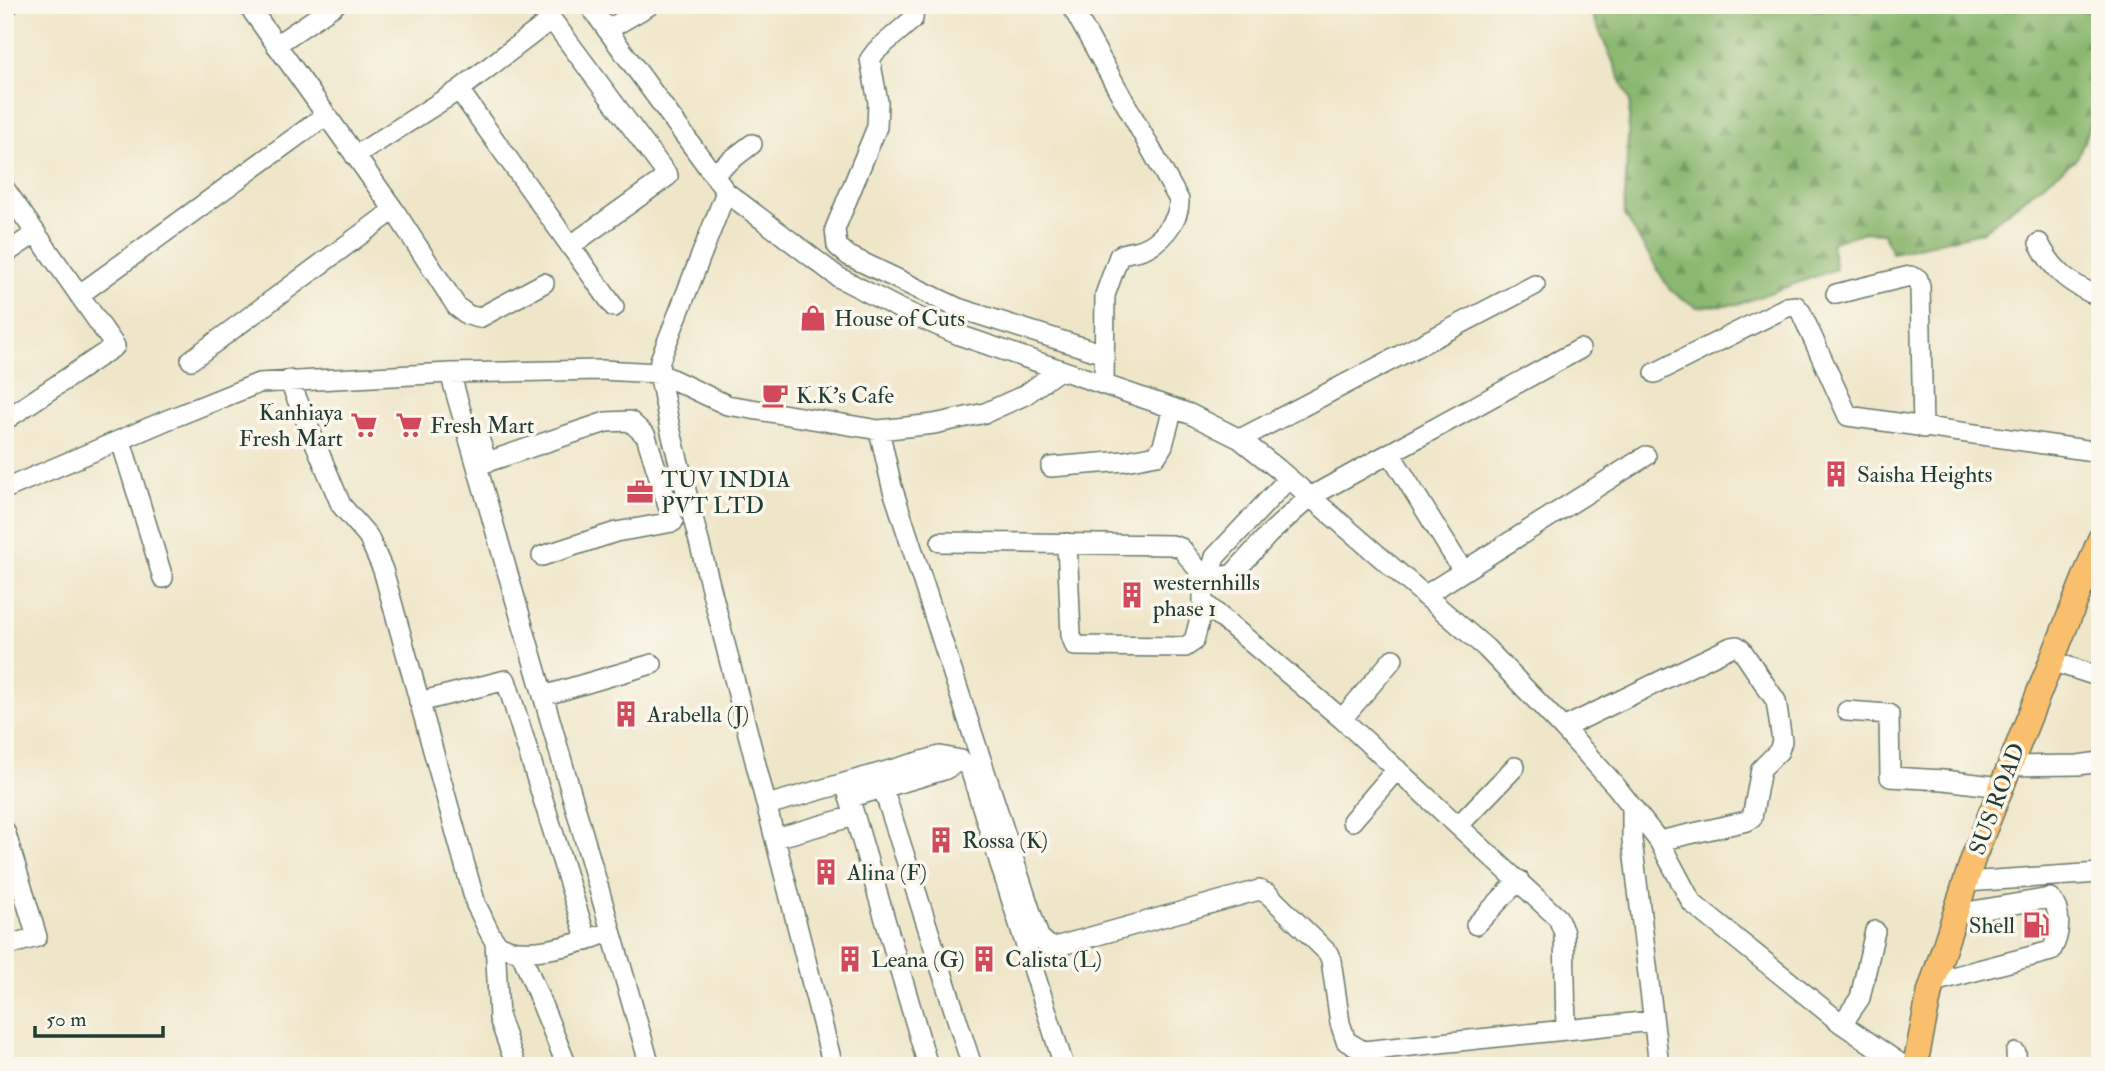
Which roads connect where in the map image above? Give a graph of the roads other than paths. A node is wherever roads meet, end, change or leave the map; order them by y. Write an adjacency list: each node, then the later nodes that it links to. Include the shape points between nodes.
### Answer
1 (248, 5): 9 (street)
2 (335, 5): 9 (street)
3 (589, 5): 8 (street)
4 (650, 5): 8 (street)
5 (914, 5): 29 (street, via 913,19 870,59 879,111 877,127 835,229 837,246 958,308)
6 (1072, 5): 29 (street, via 1179,200 1177,215 1164,235 1142,250 1119,256 1105,295)
7 (546, 12): 10 (street); 20 (street, via 668,176)
8 (607, 30): 14 (street)
9 (276, 45): 11 (street)
10 (459, 90): 13 (street); 20 (street)
11 (326, 115): 13 (street); 25 (street)
12 (752, 144): 14 (street)
13 (355, 156): 17 (street)
14 (713, 174): 16 (street)
15 (5, 190): 18 (street)
16 (726, 192): 31 (street, via 838,277 959,335); 33 (street, via 660,360)
17 (394, 210): 22 (street, via 457,307 468,315 479,318); 30 (street)
18 (36, 233): 21 (street); 25 (street)
19 (2039, 243): 26 (street, via 2058,272 2076,287)
20 (570, 246): 27 (street)
21 (5, 254)
22 (544, 283)
23 (1535, 285): 41 (street)
24 (1836, 293): 39 (street, via 1910,276 1918,279)
25 (79, 295): 38 (street, via 115,346)
26 (2100, 297)
27 (614, 307)
28 (1580, 349): 44 (street)
29 (1104, 354): 36 (street)
30 (191, 360)
31 (1059, 370): 36 (street); 40 (street, via 1025,395 985,413)
32 (454, 373): 33 (street); 35 (street); 53 (street, via 487,462 606,422 630,421 646,436 673,522 616,532); 63 (street)
33 (659, 373): 40 (street, via 727,405); 75 (street)
34 (1655, 373): 39 (street, via 1796,306 1848,416)
35 (289, 380): 42 (street, via 259,383); 64 (street, via 341,505 368,536 383,570)
36 (1104, 385): 37 (street)
37 (1173, 408): 41 (street); 46 (street, via 1157,455)
38 (5, 421)
39 (1923, 428): 43 (street)
40 (879, 430): 96 (street, via 892,487 1044,943 1055,947 1259,890 1328,953 1340,1023 1346,1041 1354,1048 1363,1051)
41 (1240, 439): 47 (street)
42 (121, 441): 48 (street); 55 (street)
43 (2100, 452)
44 (1390, 453): 49 (street); 54 (street)
45 (1646, 456): 54 (street)
46 (1051, 467)
47 (1289, 478): 49 (street); 56 (street, via 1215,557)
48 (5, 489)
49 (1310, 497): 56 (street, via 1232,575); 57 (street)
50 (2100, 539): 60 (main road, SUS ROAD)
51 (941, 542): 52 (street)
52 (1067, 543): 56 (street, via 1172,545 1181,548); 58 (street, via 1075,646 1185,647 1194,641)
53 (542, 555)
54 (1463, 571): 57 (street)
55 (163, 578)
56 (1208, 580): 58 (street)
57 (1424, 596): 67 (street, via 1486,648)
58 (1204, 604): 66 (street)
59 (1393, 659): 66 (street)
60 (2051, 661): 62 (street); 72 (main road, SUS ROAD)
61 (652, 664): 63 (street)
62 (2100, 677)
63 (543, 696): 87 (street)
64 (419, 702): 89 (street, via 476,905); 90 (street, via 506,680)
65 (1847, 710): 72 (street, via 1889,714 1890,777)
66 (1342, 719): 71 (street)
67 (1563, 728): 76 (street); 81 (street, via 1731,647 1741,649 1776,701 1782,741 1779,751 1761,769 1752,818)
68 (961, 760): 73 (street, via 944,770); 74 (street, via 940,756); 103 (street, via 970,769)
69 (2100, 762): 72 (street)
70 (1515, 767): 78 (street)
71 (1397, 769): 77 (street); 78 (street)
72 (2005, 776): 84 (main road, SUS ROAD)
73 (883, 788): 74 (street); 102 (street)
74 (850, 799): 75 (street); 80 (street); 101 (street)
75 (768, 805): 80 (street)
76 (1632, 807): 81 (street); 94 (street)
77 (1352, 821)
78 (1459, 825): 83 (street)
79 (5, 831): 91 (street, via 37,937)
80 (776, 838): 100 (street)
81 (1659, 841): 95 (street, via 1692,903)
82 (2100, 873): 84 (street)
83 (1519, 880): 86 (street); 96 (street, via 1563,925)
84 (1965, 882): 85 (main road, SUS ROAD)
85 (1955, 914): 93 (main road, SUS ROAD); 93 (street, via 2050,898 2057,905 2059,939 2052,951)
86 (1476, 925)
87 (611, 931): 90 (street); 99 (street)
88 (1875, 931): 95 (street, via 1860,998)
89 (495, 941): 92 (street); 97 (street, via 499,1018)
90 (587, 941): 92 (street)
91 (5, 946)
92 (521, 953): 98 (street)
93 (1933, 982): 106 (main road, SUS ROAD)
94 (1653, 1021): 96 (street); 104 (street)
95 (1842, 1024): 105 (street)
96 (1566, 1029)
97 (516, 1066)
98 (567, 1066)
99 (650, 1066)
100 (833, 1066)
101 (928, 1066)
102 (972, 1066)
103 (1065, 1066)
104 (1659, 1066)
105 (1904, 1066)
106 (1915, 1066)

